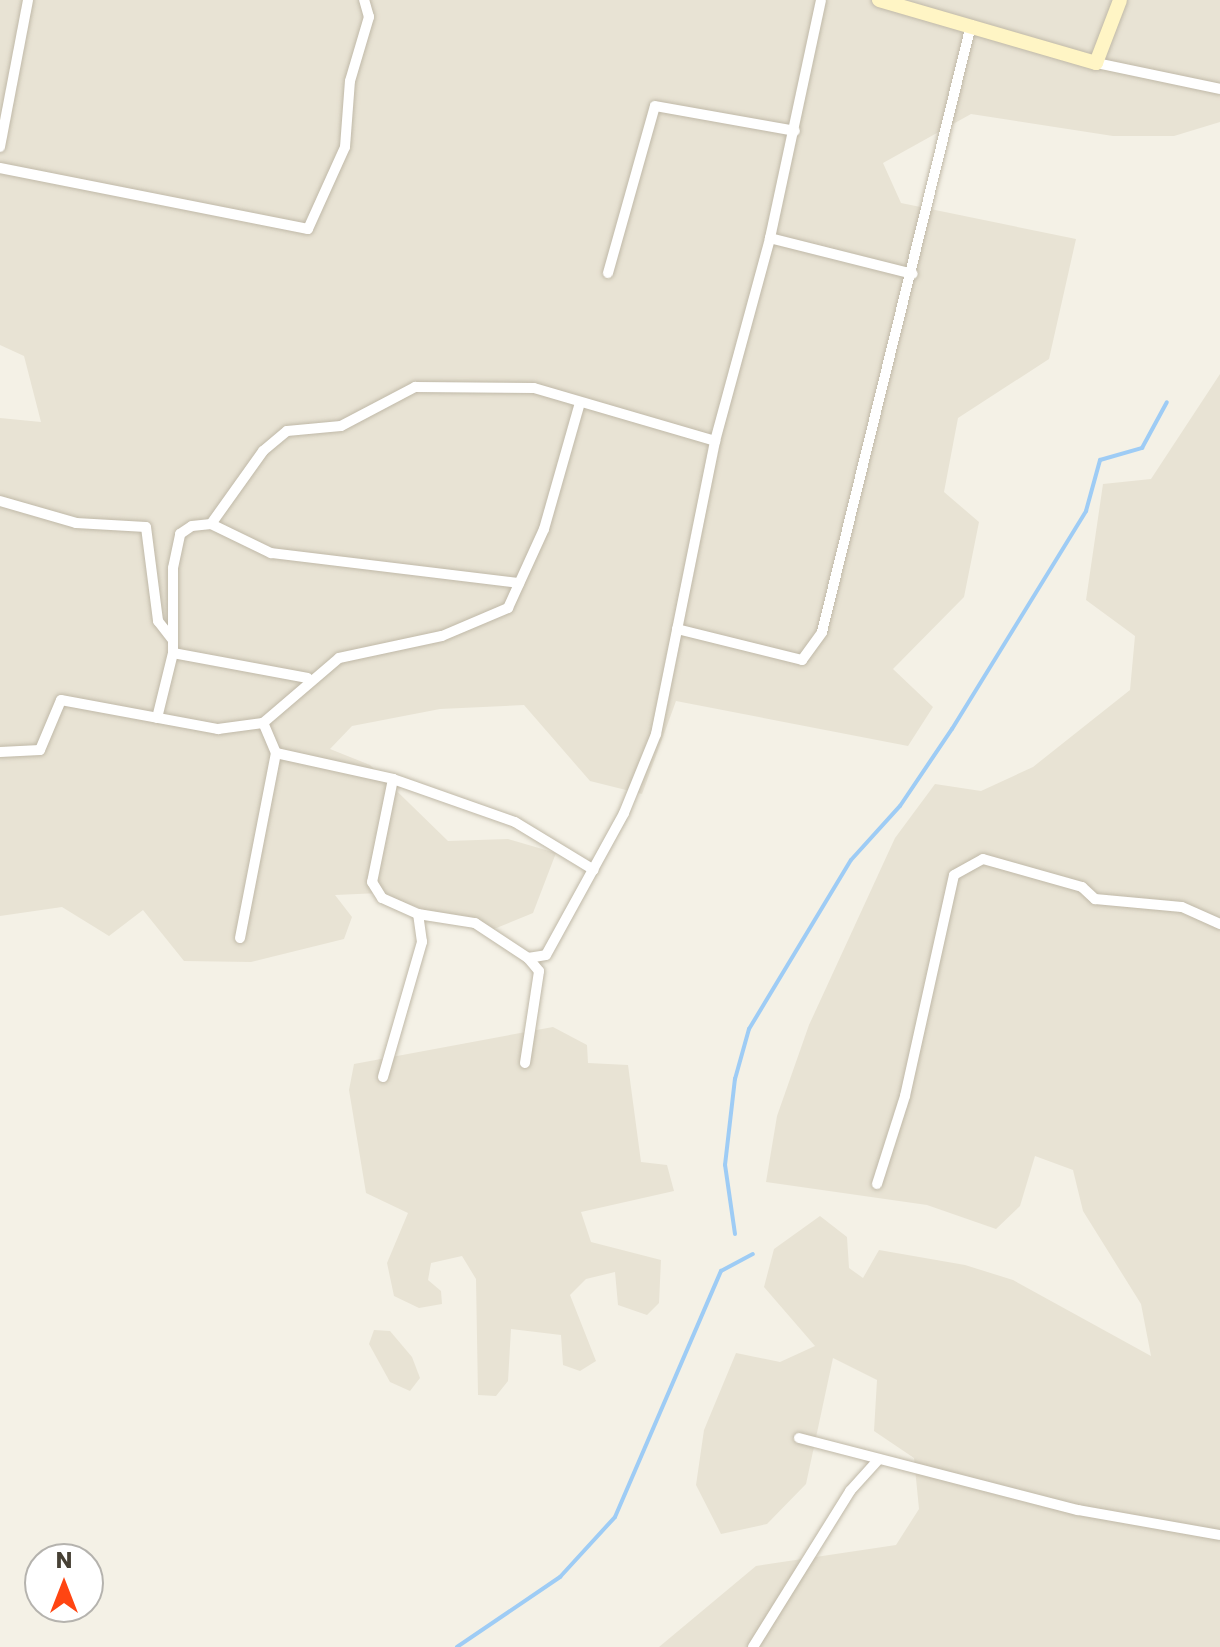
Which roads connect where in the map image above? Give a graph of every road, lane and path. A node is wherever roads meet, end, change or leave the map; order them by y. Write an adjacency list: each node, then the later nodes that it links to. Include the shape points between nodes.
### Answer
1 (28, 0): 10 (street)
2 (364, 0): 11 (street, via 369,17 350,81 345,147 308,229)
3 (821, 0): 9 (street)
4 (879, 0): 6 (street)
5 (1120, 0): 7 (street)
6 (971, 25): 7 (street); 14 (street)
7 (1096, 63): 8 (street)
8 (1220, 89)
9 (795, 131): 12 (street); 13 (street, via 655,106)
10 (0, 147)
11 (0, 168)
12 (770, 238): 14 (street); 16 (street)
13 (608, 273)
14 (913, 274): 20 (street, via 869,460 810,656)
15 (580, 403): 16 (street); 18 (street, via 534,388 415,387 341,426 287,431 263,451); 19 (street, via 544,529)
16 (715, 441): 20 (street)
17 (0, 501): 21 (street, via 76,523 146,527 158,621)
18 (211, 524): 19 (street, via 271,553); 21 (street, via 180,534)
19 (519, 583): 23 (street, via 508,608 442,636 339,658)
20 (677, 629): 29 (street, via 656,734)
21 (173, 640): 22 (street)
22 (173, 653): 23 (street); 24 (street)
23 (308, 678): 25 (street)
24 (157, 718): 25 (street, via 218,729); 26 (street, via 61,700 40,750)
25 (263, 723): 27 (street)
26 (0, 752)
27 (276, 753): 28 (street); 32 (street)
28 (393, 779): 29 (street, via 515,822); 30 (street, via 372,882 382,898)
29 (594, 870): 33 (street)
30 (418, 914): 34 (street, via 475,923); 37 (street, via 422,942)
31 (1220, 924): 38 (street, via 1182,907 1095,899 1082,887 983,859 954,875 905,1096)
32 (240, 938)
33 (546, 955): 34 (street); 35 (street)
34 (528, 958): 35 (street)
35 (539, 971): 36 (street)
36 (525, 1063)
37 (383, 1077)
38 (877, 1184)
39 (799, 1438): 40 (street)
40 (879, 1459): 41 (street, via 1078,1510); 42 (street, via 850,1491)
41 (1220, 1535)
42 (753, 1647)

